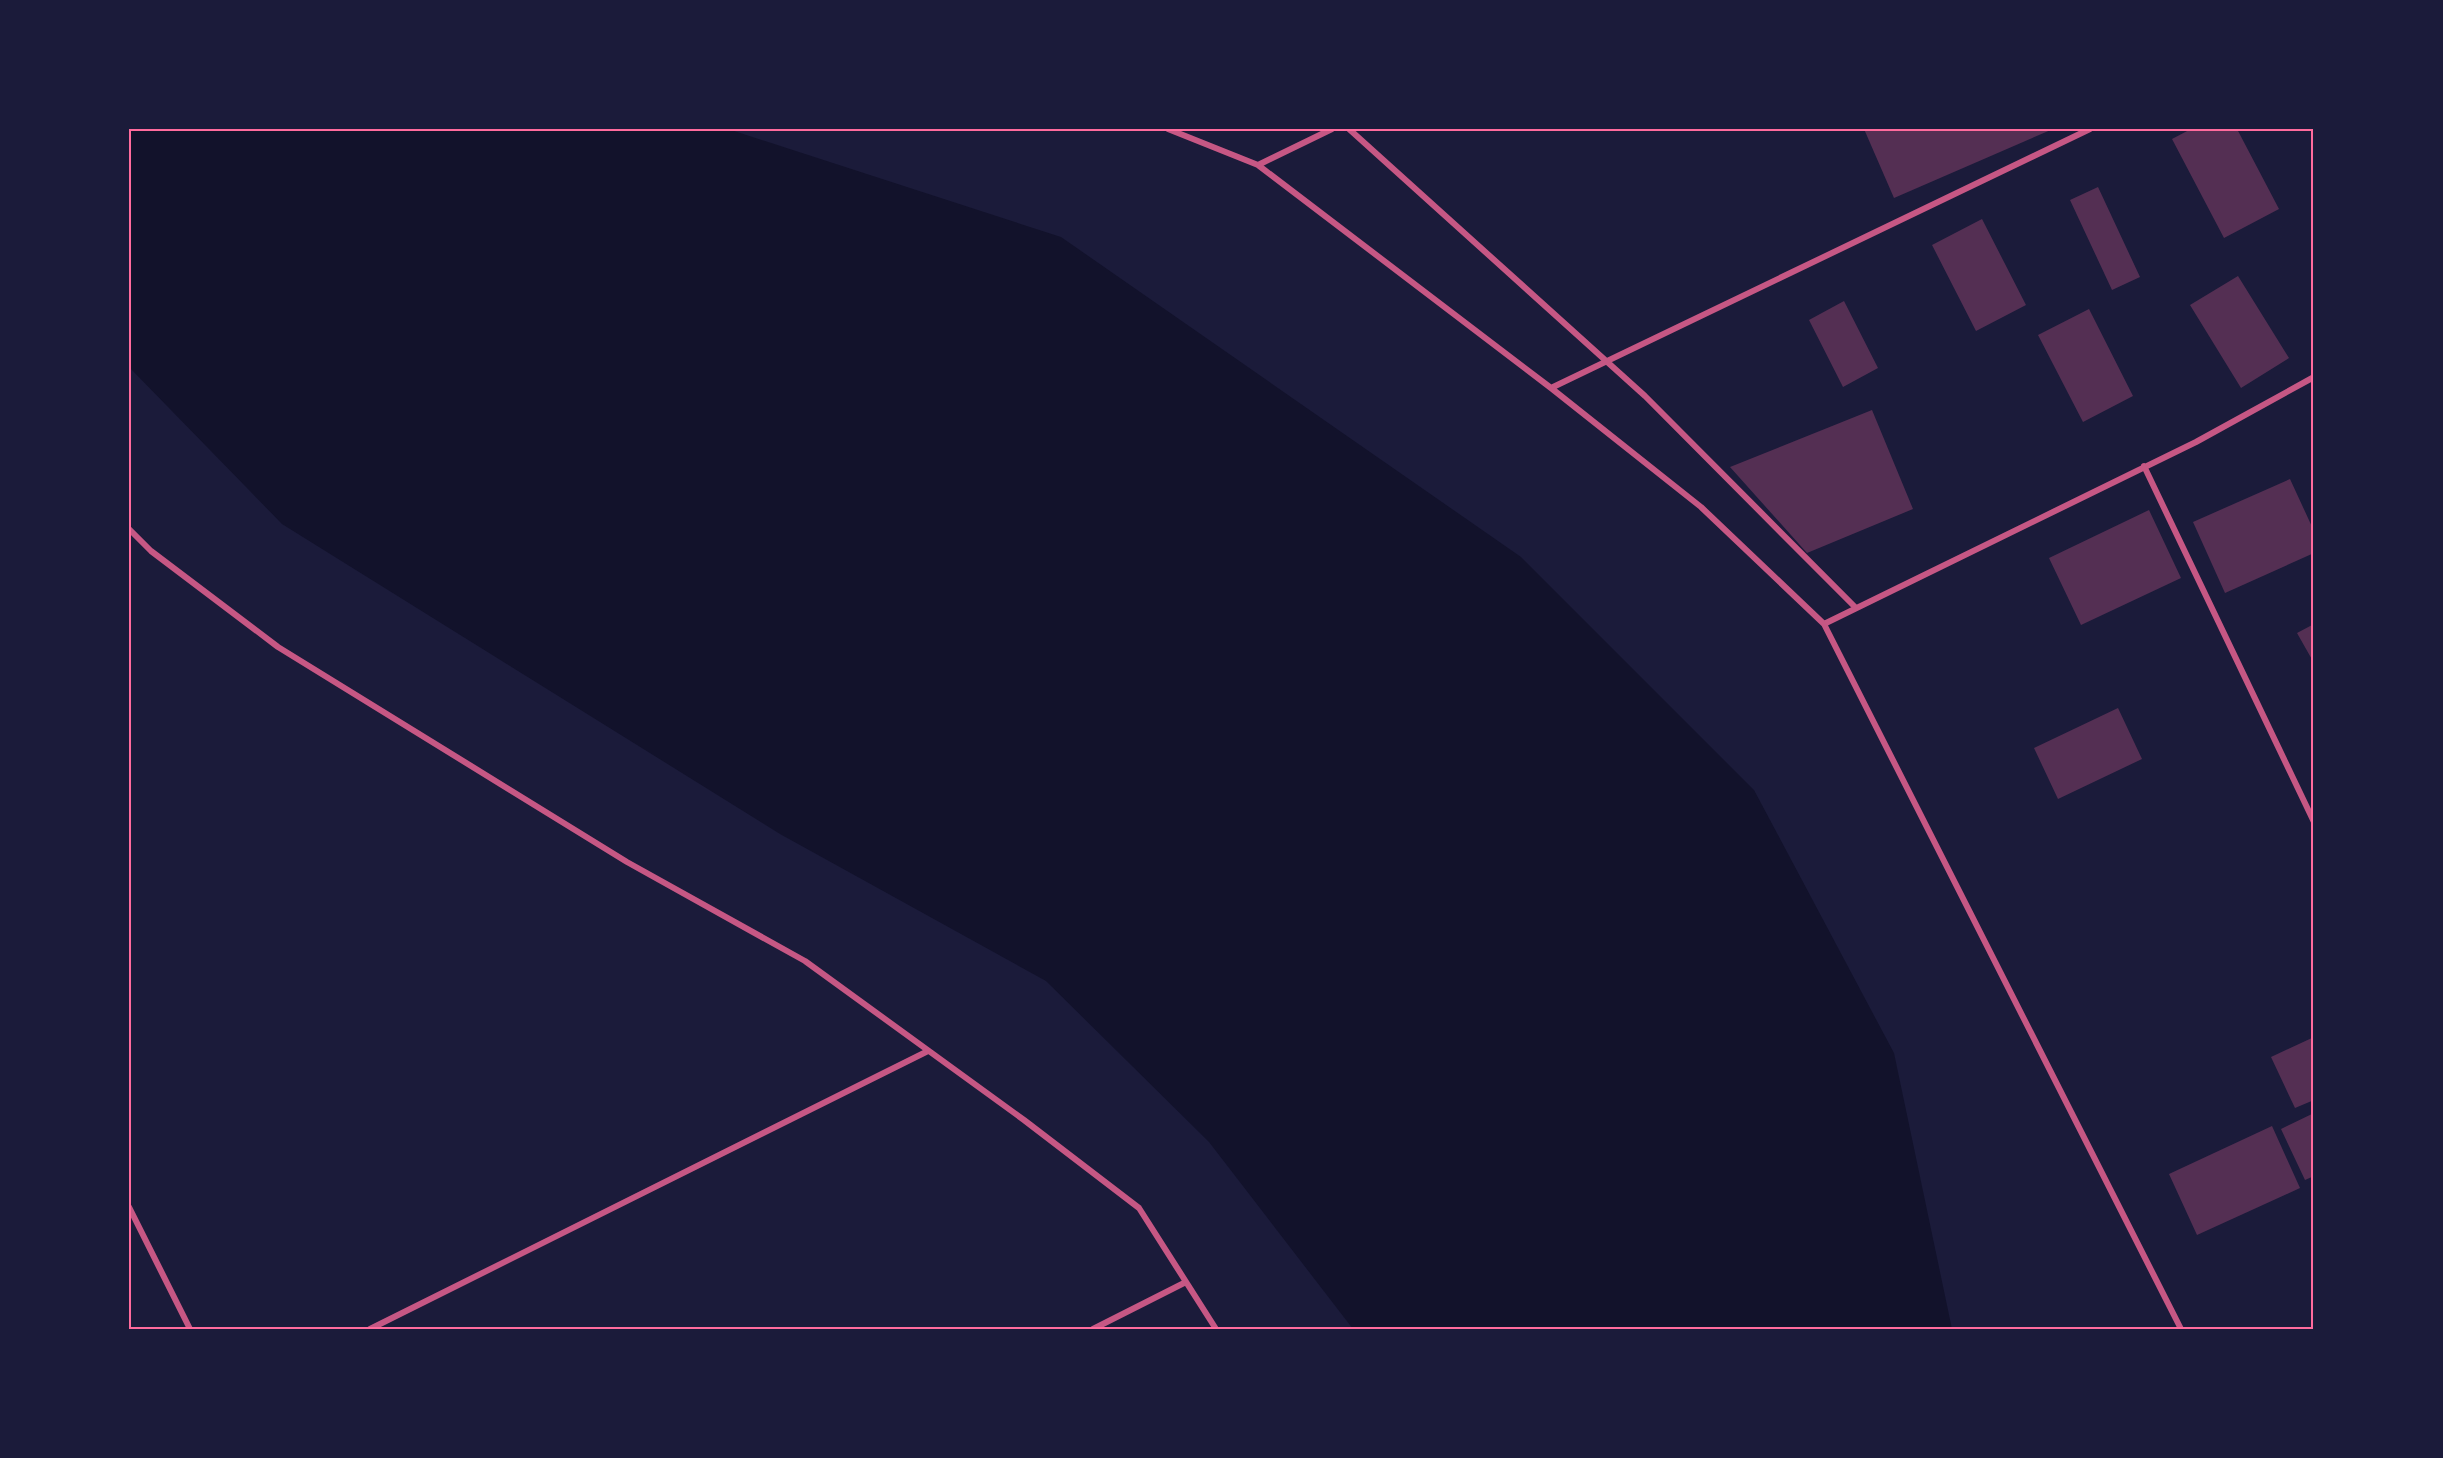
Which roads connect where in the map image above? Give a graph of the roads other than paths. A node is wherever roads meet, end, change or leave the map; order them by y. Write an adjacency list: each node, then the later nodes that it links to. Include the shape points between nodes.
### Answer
1 (1168, 129): 5 (street)
2 (1332, 129): 5 (street)
3 (1349, 129): 6 (street)
4 (2090, 129): 6 (street)
5 (1258, 165): 8 (street)
6 (1606, 362): 8 (street); 11 (street, via 1646,396)
7 (2314, 377): 9 (street)
8 (1551, 388): 12 (street, via 1701,507)
9 (2144, 466): 11 (street); 13 (street)
10 (129, 529): 14 (street, via 151,551 278,647 627,862 805,961)
11 (1856, 608): 12 (street)
12 (1824, 624): 21 (street)
13 (2314, 822)
14 (928, 1051): 16 (street, via 1139,1208); 18 (street)
15 (129, 1207): 17 (street)
16 (1186, 1282): 19 (street); 20 (street)
17 (190, 1329)
18 (370, 1329)
19 (1093, 1329)
20 (1216, 1329)
21 (2181, 1329)

